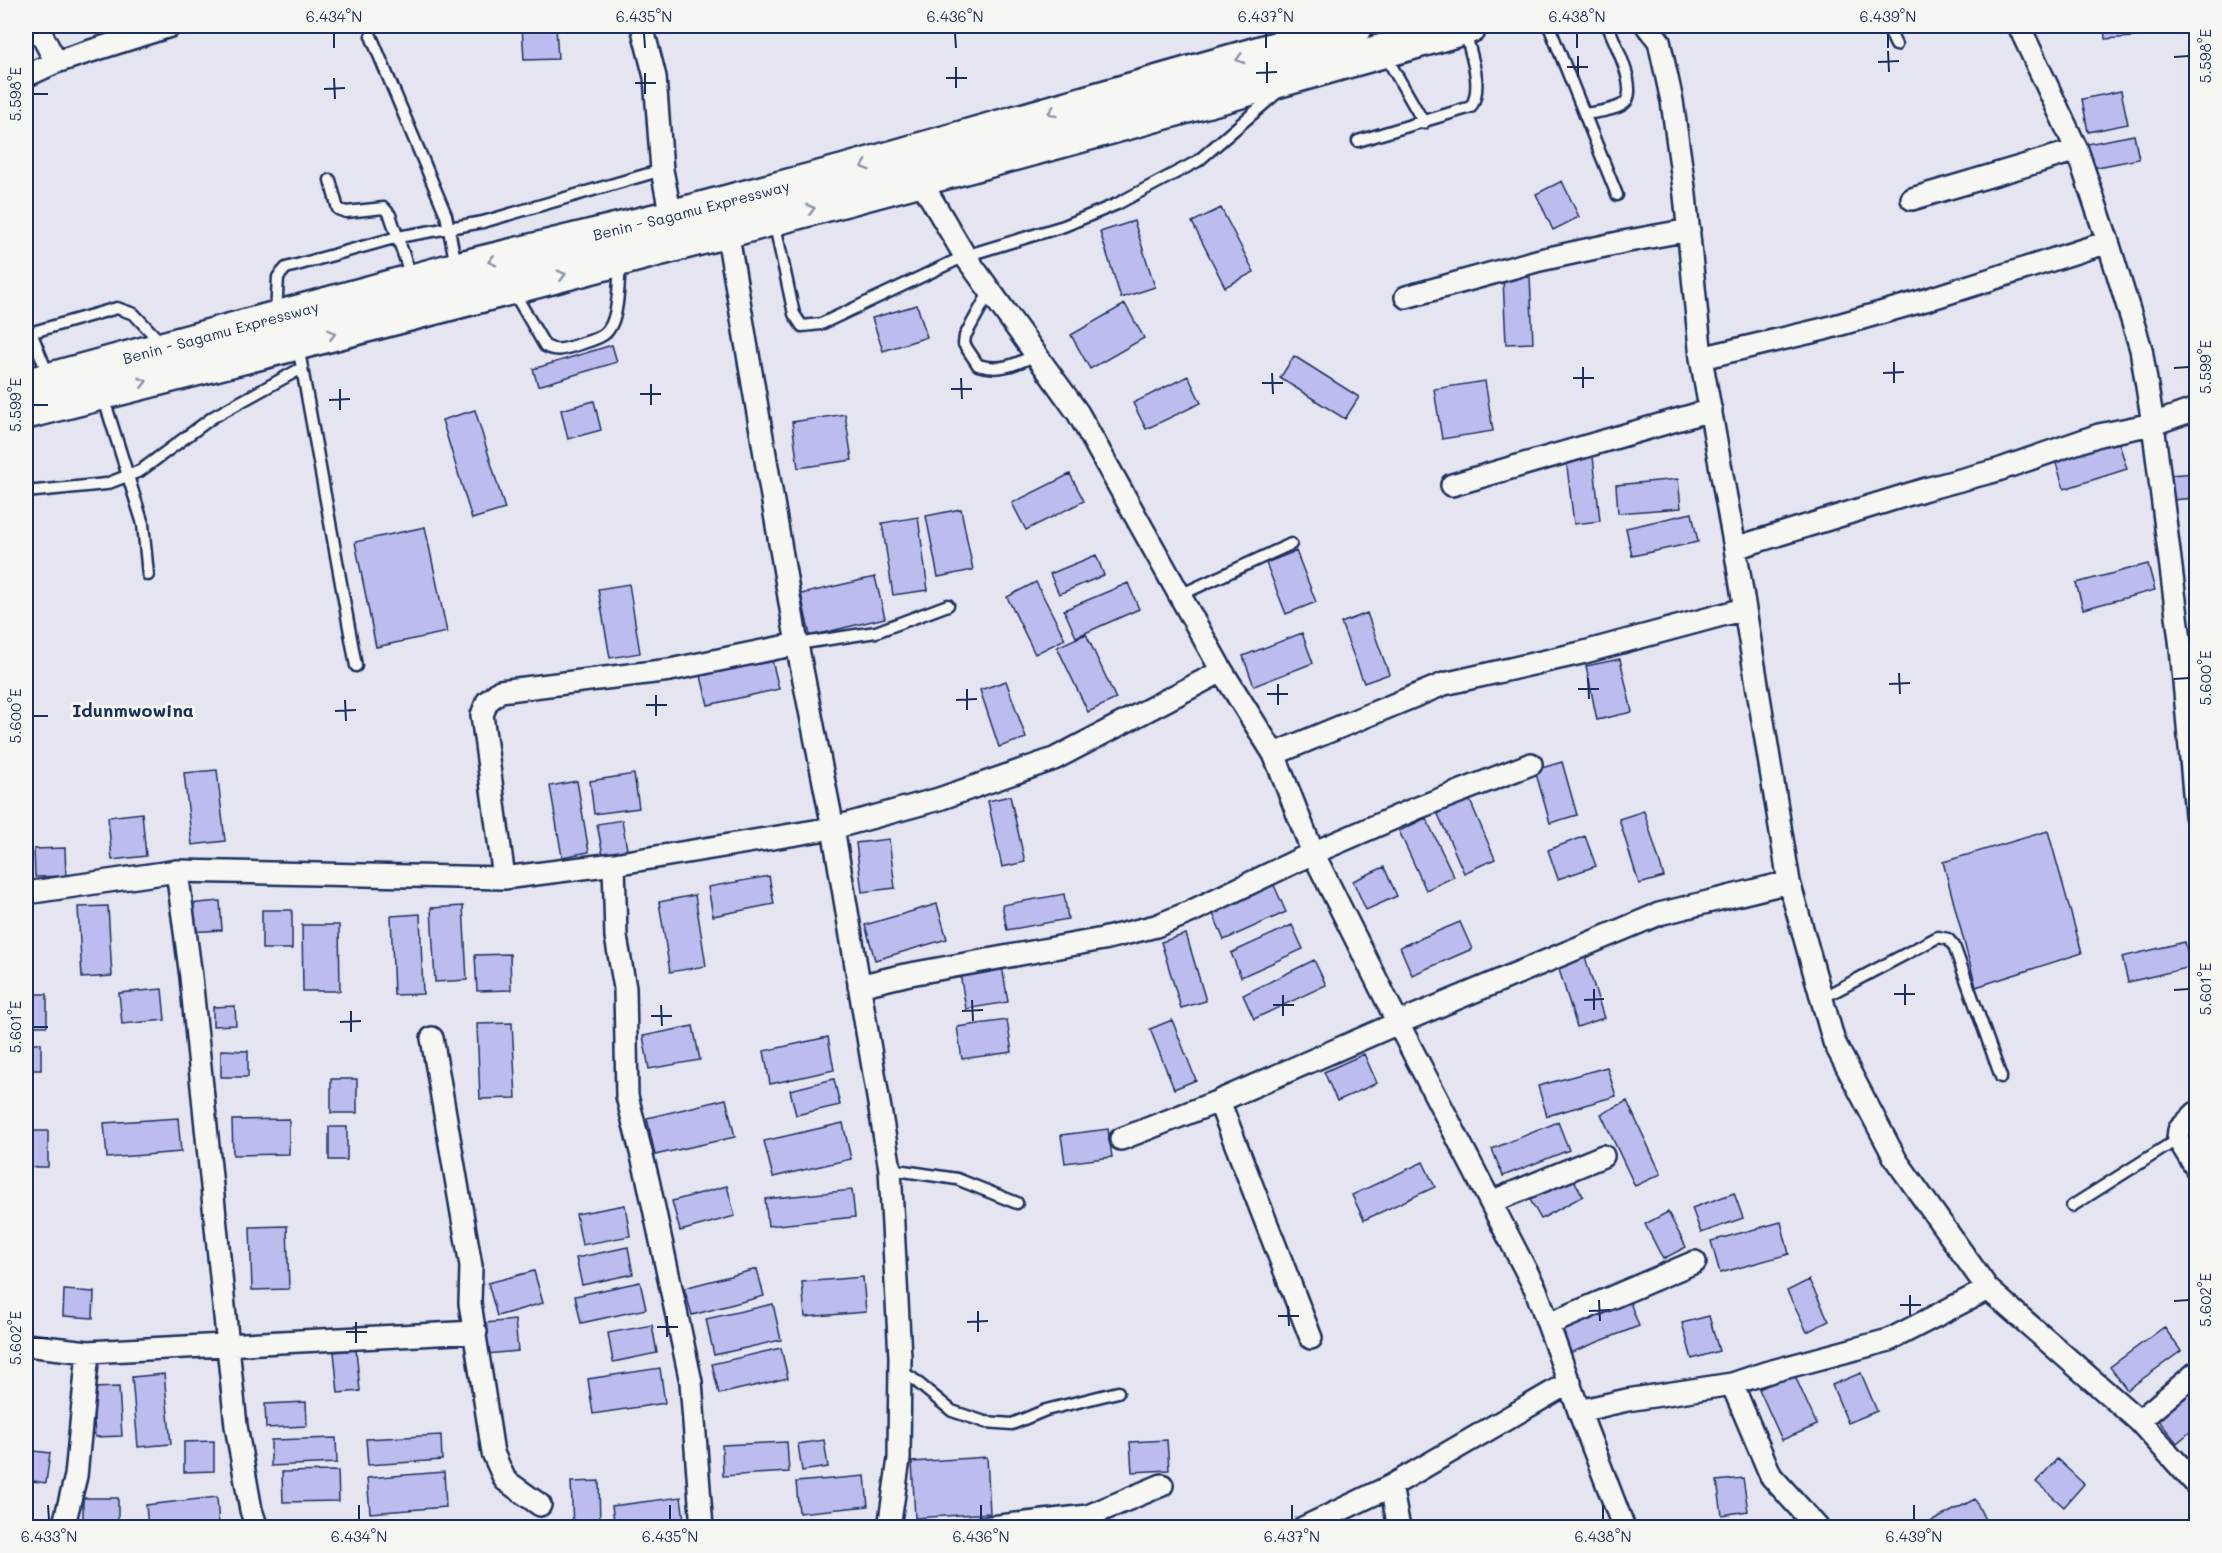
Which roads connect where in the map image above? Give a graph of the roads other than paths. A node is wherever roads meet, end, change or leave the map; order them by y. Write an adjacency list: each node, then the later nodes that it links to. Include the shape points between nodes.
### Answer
1 (37, 26): 14 (street)
2 (170, 26): 14 (street)
3 (642, 26): 21 (street, via 656,77)
4 (1356, 26): 26 (highway, Benin - Sagamu Expressway, one-way to 26)
5 (1467, 26): 13 (highway); 18 (lane, via 1478,86 1476,98 1472,107)
6 (1549, 26): 17 (lane)
7 (1608, 26): 17 (lane, via 1631,86 1629,97 1623,105)
8 (1887, 26): 12 (lane)
9 (2019, 26): 20 (street)
10 (1658, 31): 30 (street, via 1672,101)
11 (371, 36): 28 (lane, via 441,201)
12 (1896, 45)
13 (1382, 50): 15 (highway); 18 (lane)
14 (56, 62): 16 (street)
15 (1300, 73): 23 (highway); 33 (lane, via 1198,161 1117,204 1064,226)
16 (26, 76)
17 (1585, 114): 24 (lane)
18 (1424, 123): 19 (lane)
19 (1358, 141)
20 (2077, 150): 25 (street); 32 (street)
21 (662, 170): 26 (street); 28 (lane)
22 (330, 180): 31 (lane, via 338,209 346,212 384,208)
23 (920, 180): 27 (highway, one-way to 23); 33 (street)
24 (1617, 195)
25 (1912, 199)
26 (671, 218): 35 (highway, Benin - Sagamu Expressway, one-way to 35)
27 (774, 218): 29 (highway); 33 (lane, via 794,314 802,326 821,324)
28 (449, 229): 31 (lane); 35 (lane)
29 (728, 230): 34 (highway); 61 (street)
30 (1689, 230): 39 (street, via 1540,260); 45 (street)
31 (398, 237): 36 (lane); 40 (lane, via 286,268 278,278)
32 (2108, 242): 45 (street, via 1824,329); 51 (street, via 2141,349)
33 (965, 256): 38 (street)
34 (620, 260): 37 (highway, one-way to 34); 37 (lane, via 616,315 611,326 604,335 562,350 545,346)
35 (457, 269): 36 (highway, Benin - Sagamu Expressway)
36 (413, 282): 40 (highway, Benin - Sagamu Expressway)
37 (512, 288): 43 (highway, one-way to 37)
38 (990, 291): 44 (street); 44 (lane, via 965,336 964,344 978,365 1006,369)
39 (1406, 297)
40 (275, 317): 42 (highway, Benin - Sagamu Expressway)
41 (28, 333): 42 (lane, via 117,308 135,314); 46 (lane)
42 (165, 347): 46 (highway, Benin - Sagamu Expressway)
43 (300, 355): 47 (highway, one-way to 43); 52 (lane, via 140,471); 62 (lane)
44 (1036, 355): 58 (street, via 1078,413)
45 (1701, 358): 49 (street)
46 (38, 382)
47 (102, 393): 50 (highway); 52 (lane)
48 (2196, 409): 51 (street)
49 (1711, 410): 53 (street); 56 (street)
50 (26, 412)
51 (2153, 424): 56 (street, via 2099,435 1998,470); 66 (street, via 2181,648)
52 (127, 476): 54 (lane, via 106,484); 57 (lane, via 142,524)
53 (1452, 485)
54 (26, 492)
55 (1291, 544): 58 (lane)
56 (1735, 548): 60 (street)
57 (148, 575)
58 (1180, 595): 63 (street)
59 (948, 605): 61 (lane, via 876,632)
60 (1744, 609): 64 (street, via 1581,653 1444,684); 72 (street)
61 (798, 644): 67 (street); 71 (street, via 670,670 500,691 487,702 482,715)
62 (356, 666)
63 (1222, 671): 64 (street); 67 (street, via 1054,759 939,799)
64 (1274, 754): 68 (street)
65 (1531, 764): 68 (street)
66 (2196, 815)
67 (833, 828): 69 (street); 74 (street)
68 (1313, 853): 74 (street, via 1156,926); 76 (street)
69 (614, 864): 71 (street); 110 (street, via 616,936 625,988 627,1096 691,1382)
70 (177, 871): 71 (street); 73 (street); 94 (street, via 194,1000)
71 (504, 878)
72 (1789, 882): 75 (street); 76 (street, via 1659,914)
73 (26, 893)
74 (859, 986): 85 (street)
75 (1822, 998): 78 (lane, via 1938,937 1948,939 1954,946); 90 (street, via 1834,1042 1896,1160)
76 (1398, 1023): 79 (street); 86 (street)
77 (432, 1038): 92 (street, via 471,1266 470,1303)
78 (2001, 1077)
79 (1219, 1101): 81 (street); 93 (street)
80 (2196, 1113): 82 (street, via 2179,1130)
81 (1121, 1139)
82 (2178, 1139): 84 (street); 88 (lane)
83 (1603, 1156): 86 (street)
84 (2196, 1168)
85 (890, 1169): 87 (lane, via 957,1179); 97 (street)
86 (1491, 1202): 91 (street)
87 (1017, 1203)
88 (2072, 1206)
89 (1695, 1262): 91 (street)
90 (1988, 1289): 100 (street, via 1889,1340); 103 (street)
91 (1549, 1324): 99 (street)
92 (476, 1332): 94 (street); 107 (street, via 493,1453 505,1480)
93 (1311, 1338)
94 (227, 1344): 96 (street); 109 (street, via 236,1426 250,1510)
95 (26, 1346): 96 (street)
96 (88, 1352): 108 (street, via 76,1476)
97 (900, 1372): 101 (lane, via 952,1411 985,1422 1012,1424 1046,1410); 111 (street, via 899,1459)
98 (2196, 1373): 103 (street)
99 (1570, 1382): 102 (street); 106 (street)
100 (1732, 1384): 102 (street); 116 (street, via 1771,1476)
101 (1118, 1392)
102 (1579, 1411): 115 (street)
103 (2139, 1421): 104 (street)
104 (2196, 1484)
105 (1162, 1485): 112 (street, via 1088,1516)
106 (1391, 1486): 113 (street); 114 (street)
107 (540, 1505)
108 (63, 1527)
109 (257, 1527)
110 (702, 1527)
111 (889, 1527)
112 (982, 1527)
113 (1303, 1527)
114 (1399, 1527)
115 (1624, 1527)
116 (1818, 1527)

